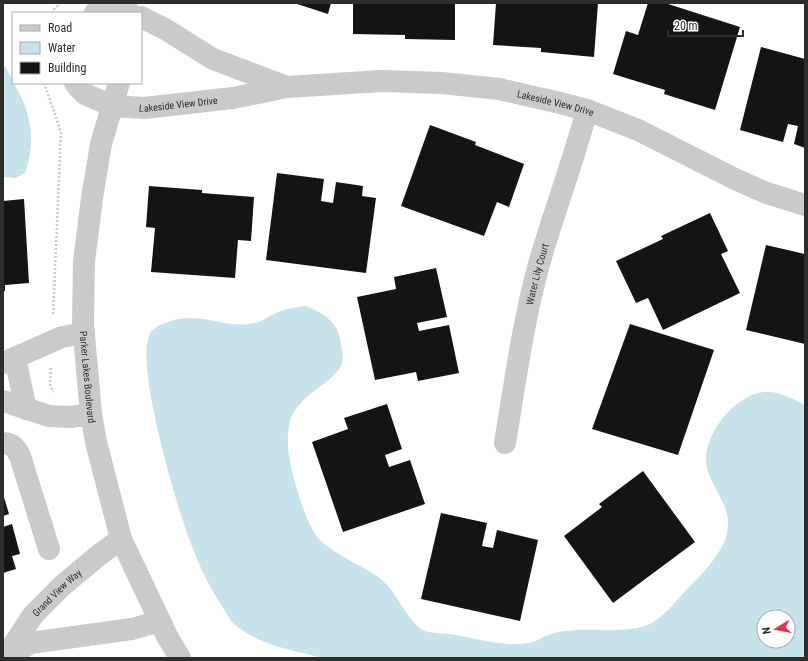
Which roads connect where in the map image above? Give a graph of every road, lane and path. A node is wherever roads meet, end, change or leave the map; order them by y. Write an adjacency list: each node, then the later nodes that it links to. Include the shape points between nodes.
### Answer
1 (61, 3): 2 (path)
2 (52, 12)
3 (96, 12): 4 (street, via 114,8)
4 (127, 12)
5 (142, 18): 8 (street, Lakeside View Drive, via 213,59)
6 (76, 84): 9 (street, Lakeside View Drive, via 85,94)
7 (119, 84): 9 (street, Parker Lakes Boulevard)
8 (287, 87): 9 (street, Lakeside View Drive, via 233,98 144,108); 10 (street, Lakeside View Drive, via 382,81 442,83 499,89)
9 (112, 106): 12 (street, Parker Lakes Boulevard, via 101,144 84,262)
10 (587, 110): 11 (street, Lakeside View Drive, via 638,130 764,192); 18 (street, Water Lily Court, via 539,264 526,321)
11 (805, 205)
12 (84, 333): 13 (street, via 62,337); 16 (street, Parker Lakes Boulevard)
13 (9, 361): 15 (street)
14 (3, 401): 15 (street)
15 (26, 409): 16 (street, via 63,418)
16 (91, 414): 19 (street, Parker Lakes Boulevard)
17 (3, 442): 20 (street, via 15,446 20,456)
18 (505, 443)
19 (121, 539): 21 (street, Parker Lakes Boulevard); 22 (street, Grand View Way, via 63,585 33,615)
20 (48, 549)
21 (160, 621): 23 (street, via 132,629 30,643); 24 (street, Parker Lakes Boulevard)
22 (5, 658)
23 (8, 658)
24 (180, 658)

